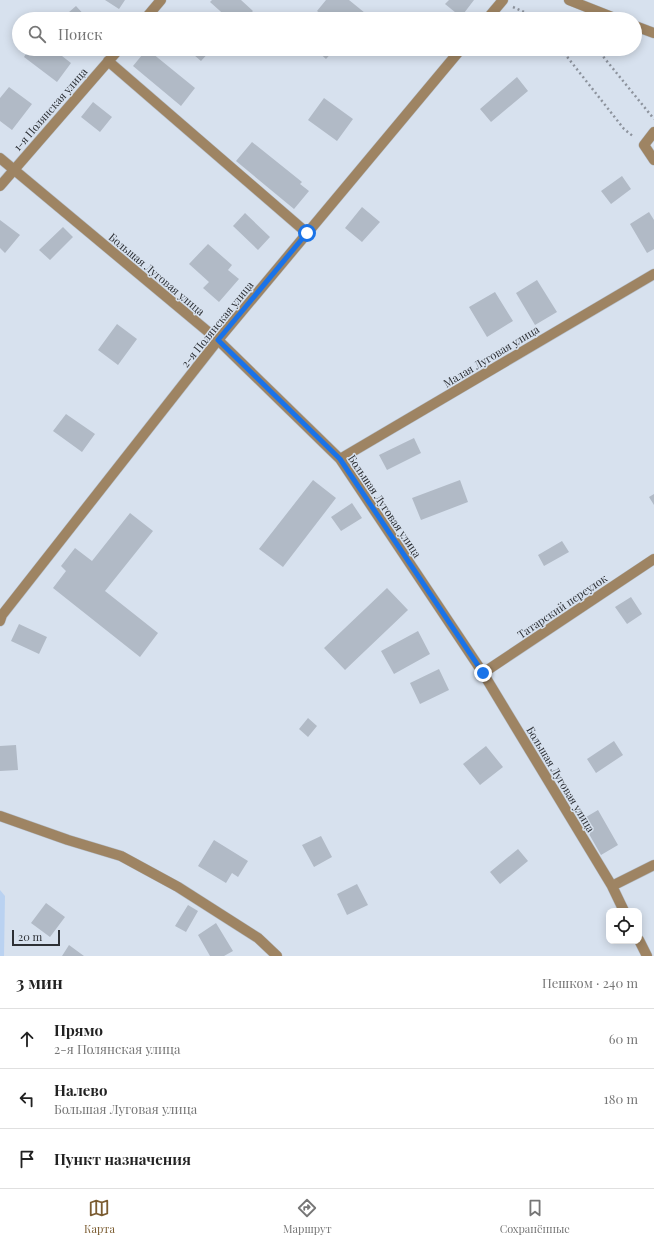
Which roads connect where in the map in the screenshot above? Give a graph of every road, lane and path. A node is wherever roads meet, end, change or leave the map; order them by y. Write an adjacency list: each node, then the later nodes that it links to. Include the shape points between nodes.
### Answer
1 (161, 0): 4 (street)
2 (569, 0): 7 (street)
3 (502, 1): 5 (street); 6 (path)
4 (151, 12)
5 (493, 12)
6 (525, 12)
7 (599, 12)
8 (642, 29): 9 (street)
9 (654, 33)
10 (113, 56): 14 (street, 1-я Полянская улица)
11 (455, 56): 22 (street, 2-я Полянская улица)
12 (567, 56): 17 (path, via 624,129)
13 (603, 56): 15 (path)
14 (108, 61): 20 (street, 1-я Полянская улица); 22 (street)
15 (654, 118)
16 (654, 132): 17 (street)
17 (644, 145): 19 (street)
18 (0, 158): 20 (street, Большая Луговая улица)
19 (654, 160)
20 (14, 169): 21 (street, 1-я Полянская улица); 24 (street, Большая Луговая улица)
21 (0, 186)
22 (307, 233): 24 (street, 2-я Полянская улица)
23 (654, 274): 25 (street, Малая Луговая улица)
24 (218, 340): 25 (street, Большая Луговая улица); 27 (street, 2-я Полянская улица, via 2,615)
25 (340, 459): 28 (street, Большая Луговая улица)
26 (654, 559): 28 (street, Татарский переулок)
27 (0, 621)
28 (483, 673): 31 (street, Большая Луговая улица)
29 (0, 816): 34 (street, via 121,856 178,887 258,938)
30 (654, 865): 31 (street)
31 (612, 886): 32 (street, Большая Луговая улица)
32 (623, 908)
33 (641, 944): 35 (street)
34 (277, 956)
35 (647, 956)

